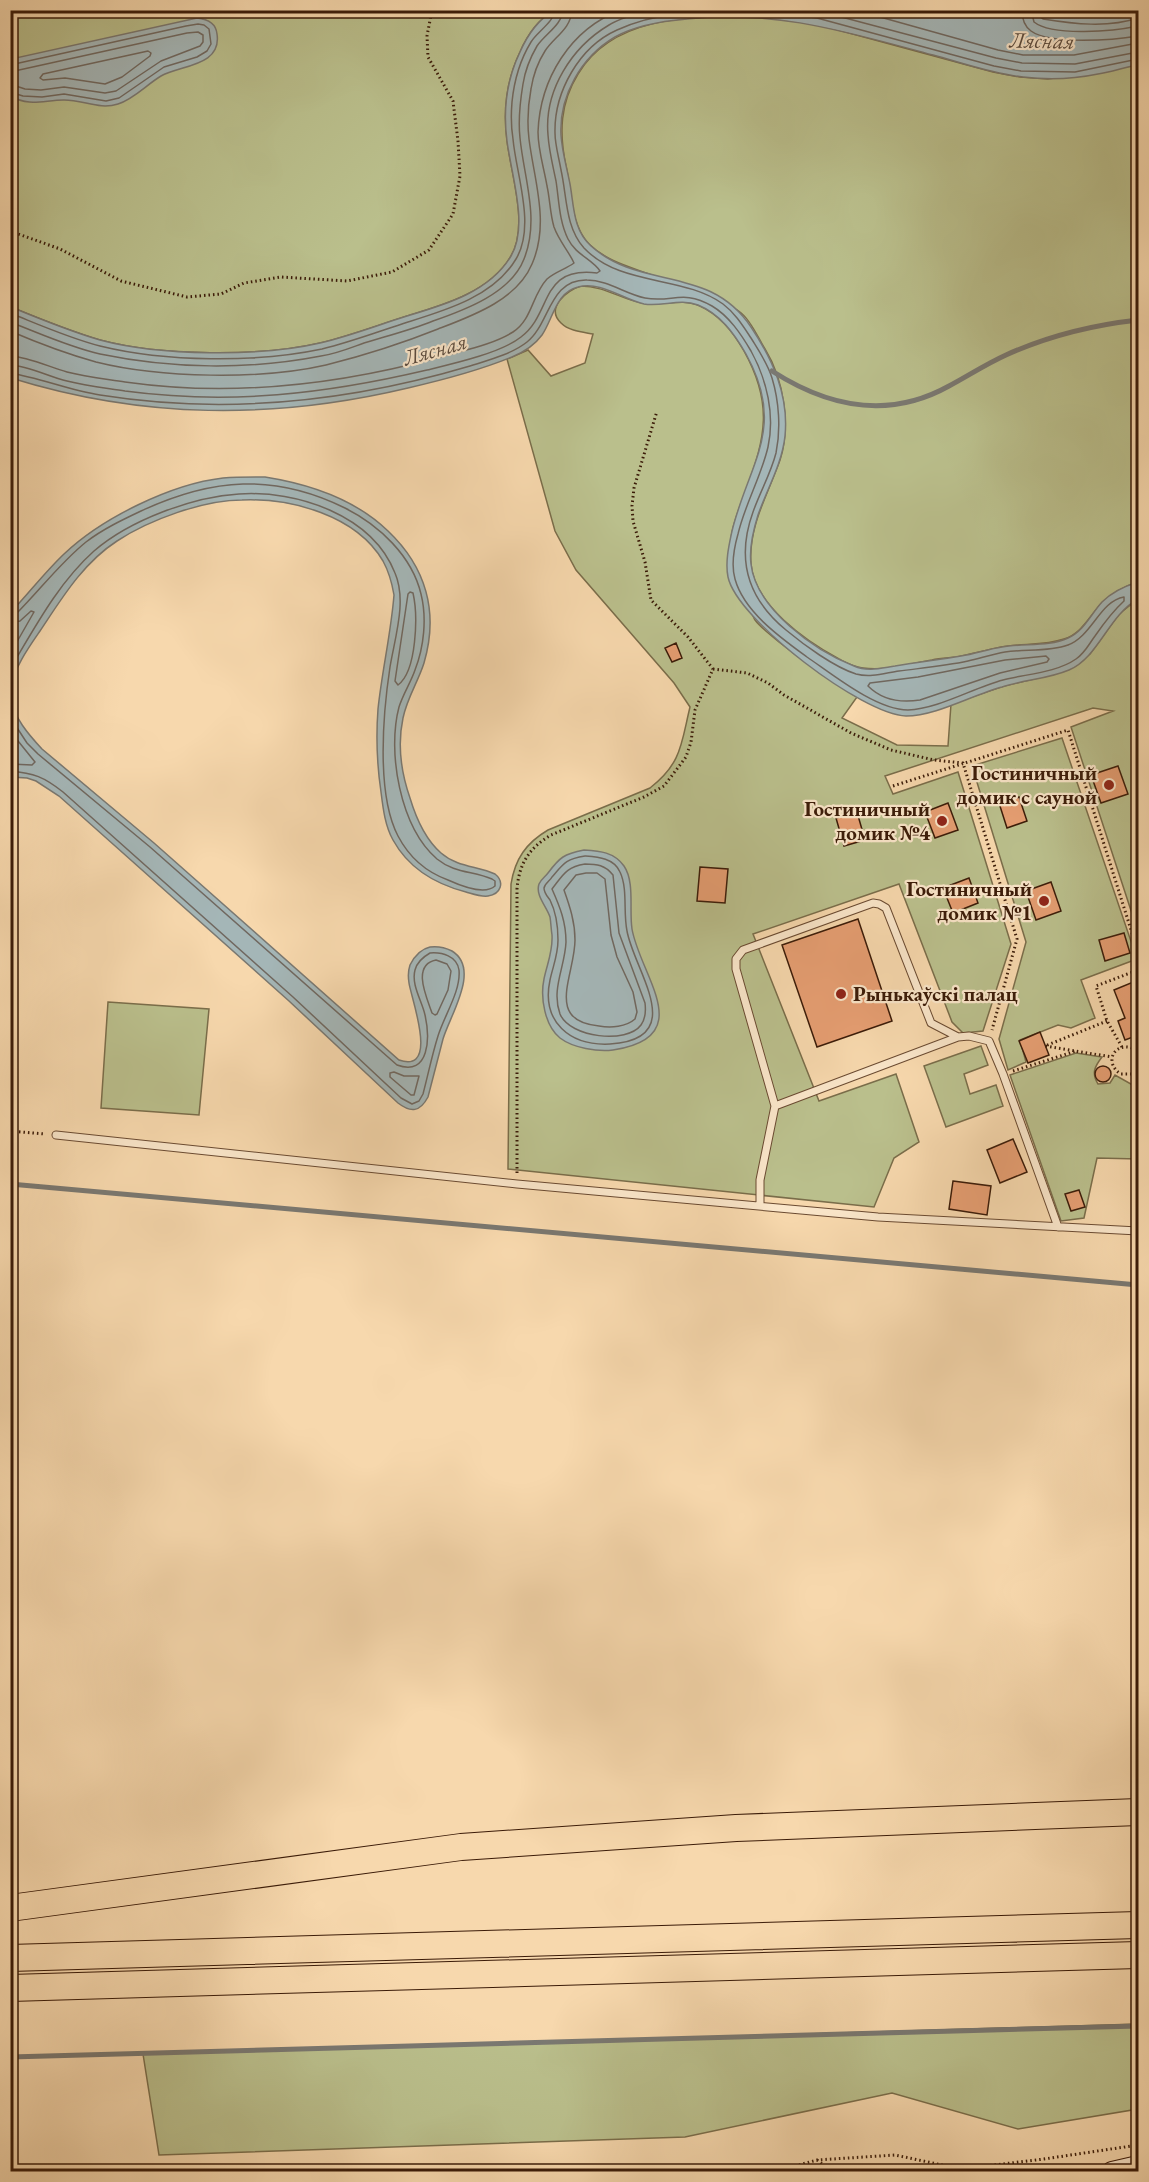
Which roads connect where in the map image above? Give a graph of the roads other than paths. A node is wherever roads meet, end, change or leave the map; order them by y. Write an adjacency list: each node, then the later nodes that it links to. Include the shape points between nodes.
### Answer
1 (958, 1037): 2 (lane); 2 (lane, via 930,1023 886,908 879,904 743,950 736,959 736,969); 5 (lane, via 989,1041)
2 (775, 1106): 4 (lane, via 760,1180)
3 (56, 1135): 4 (lane, via 518,1184)
4 (760, 1205): 5 (lane, via 878,1217)
5 (1058, 1227): 6 (lane)
6 (1138, 1232)
7 (1138, 1812): 8 (highway, via 736,1828 461,1847)
8 (10, 1908)
9 (1138, 1926): 11 (highway)
10 (1138, 1955): 12 (highway)
11 (10, 1958)
12 (10, 1988)
13 (1138, 2166): 14 (main road)
14 (1112, 2172)

